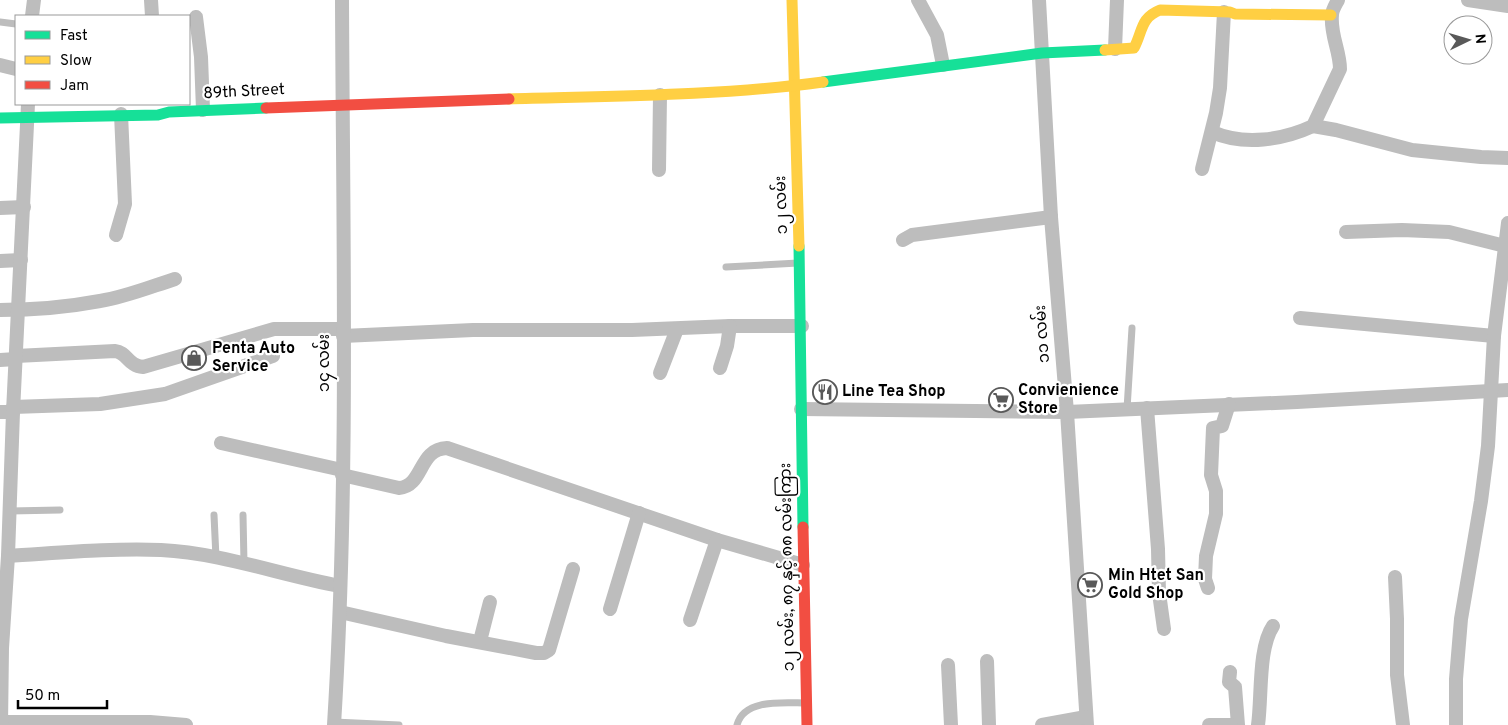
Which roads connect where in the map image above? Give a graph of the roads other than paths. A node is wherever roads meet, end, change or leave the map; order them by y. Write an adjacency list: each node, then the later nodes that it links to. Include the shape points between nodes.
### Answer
1 (34, 0): 12 (street)
2 (151, 0): 13 (street)
3 (342, 0): 26 (street, ၁၄ လမ်း)
4 (792, 0): 24 (street, ၁၂ လမ်း)
5 (918, 0): 22 (street, via 937,35)
6 (1039, 0): 19 (street, ၁၁ လမ်း)
7 (1117, 0): 18 (street)
8 (1338, 0): 14 (street)
9 (1468, 0): 10 (street)
10 (1508, 6)
11 (1231, 9): 14 (street); 18 (street, 89th Street, via 1152,12 1144,19 1134,48); 33 (street)
12 (32, 15)
13 (152, 15)
14 (1332, 15): 32 (street, via 1332,34 1340,70)
15 (196, 17): 20 (street)
16 (0, 22): 17 (lane)
17 (15, 24)
18 (1115, 49): 19 (street, 89th Street)
19 (1042, 53): 22 (street, 89th Street); 39 (street, ၁၁ လမ်း)
20 (195, 57): 29 (street)
21 (0, 65): 23 (street)
22 (943, 66): 24 (street, 89th Street)
23 (15, 69)
24 (794, 86): 25 (street, 89th Street); 47 (street, ၁၂ လမ်း)
25 (660, 95): 26 (street, 89th Street); 36 (street)
26 (342, 104): 29 (street, 89th Street); 57 (street, ၁၄ လမ်း)
27 (164, 109): 29 (street, 89th Street); 30 (street, 89th Street)
28 (28, 110): 30 (street, 89th Street); 31 (street, 89th Street); 37 (street)
29 (203, 110)
30 (126, 111): 42 (street, via 125,204)
31 (0, 118)
32 (1313, 126): 33 (street, via 1296,133 1259,140); 34 (street, via 1412,150)
33 (1212, 132): 35 (street)
34 (1508, 158)
35 (1202, 169)
36 (659, 170)
37 (24, 207): 38 (street); 45 (street)
38 (0, 208)
39 (1051, 217): 43 (street, via 912,235); 71 (street, ၁၁ လမ်း)
40 (1508, 223): 44 (street)
41 (1346, 232): 44 (street, via 1449,232)
42 (116, 235)
43 (903, 240)
44 (1506, 246): 58 (street)
45 (21, 260): 46 (street); 51 (street)
46 (0, 261)
47 (800, 263): 48 (lane); 54 (street, ၁၂ လမ်း)
48 (726, 267)
49 (175, 279): 51 (street, via 100,302)
50 (0, 310): 51 (street)
51 (18, 310): 60 (street)
52 (1300, 318): 58 (street)
53 (730, 326): 54 (street); 56 (street); 62 (street)
54 (802, 326): 68 (street, ၁၂ လမ်း)
55 (1132, 328): 69 (lane)
56 (677, 329): 57 (street); 63 (street)
57 (343, 332): 60 (street, via 274,329 143,367 134,365 115,350); 73 (street, ၁၄ လမ်း)
58 (1494, 336): 65 (street)
59 (273, 356): 70 (street, via 165,394 100,404)
60 (16, 358): 61 (street); 70 (street)
61 (0, 360)
62 (720, 368)
63 (660, 373)
64 (1508, 390): 65 (street)
65 (1492, 391): 66 (street); 114 (street, via 1481,501 1461,618)
66 (1229, 404): 67 (street); 87 (street, via 1222,426 1213,428 1211,475 1216,491 1216,514 1206,556)
67 (1146, 408): 69 (street); 93 (street)
68 (801, 409): 71 (street); 83 (street, ၁၂ လမ်း, ၈၇ နှင့် ၈၈ လမ်းကြား)
69 (1127, 409): 71 (street)
70 (9, 410): 75 (street)
71 (1067, 412): 99 (street, ၁၁ လမ်း)
72 (221, 443): 73 (street)
73 (342, 473): 76 (street, via 406,488 428,455 438,448 447,448); 86 (street, ၁၄ လမ်း)
74 (60, 510): 75 (lane)
75 (10, 511): 80 (street)
76 (638, 512): 79 (street); 89 (street)
77 (243, 514): 82 (lane)
78 (214, 515): 81 (lane)
79 (717, 540): 83 (street); 91 (street)
80 (8, 556): 81 (street, via 162,550); 100 (street)
81 (216, 558): 82 (street)
82 (244, 563): 86 (street)
83 (803, 565): 98 (street, ၁၂ လမ်း, ၈၇ နှင့် ၈၈ လမ်းကြား)
84 (573, 569): 94 (street, via 549,650 536,653)
85 (1395, 577): 113 (street, via 1397,675)
86 (340, 586): 90 (street, ၁၄ လမ်း)
87 (1208, 588)
88 (490, 602): 94 (street)
89 (610, 609)
90 (340, 612): 94 (street); 101 (street, ၁၄ လမ်း)
91 (690, 620)
92 (1274, 626): 112 (street, via 1269,632 1265,650)
93 (1164, 629)
94 (480, 641)
95 (987, 661): 107 (street)
96 (948, 665): 106 (street)
97 (1230, 672): 111 (street, via 1229,682 1237,695)
98 (807, 703): 104 (lane, via 763,704 750,709 739,718); 105 (street, ၁၂ လမ်း, ၈၇ နှင့် ၈၈ လမ်းကြား)
99 (1087, 721): 108 (street)
100 (1, 723): 102 (street, via 150,722)
101 (334, 724): 103 (lane)
102 (186, 725)
103 (399, 725)
104 (737, 725)
105 (807, 725)
106 (951, 725)
107 (989, 725)
108 (1042, 725)
109 (1209, 725): 110 (street)
110 (1231, 725)
111 (1238, 725)
112 (1258, 725)
113 (1403, 725)
114 (1456, 725)

